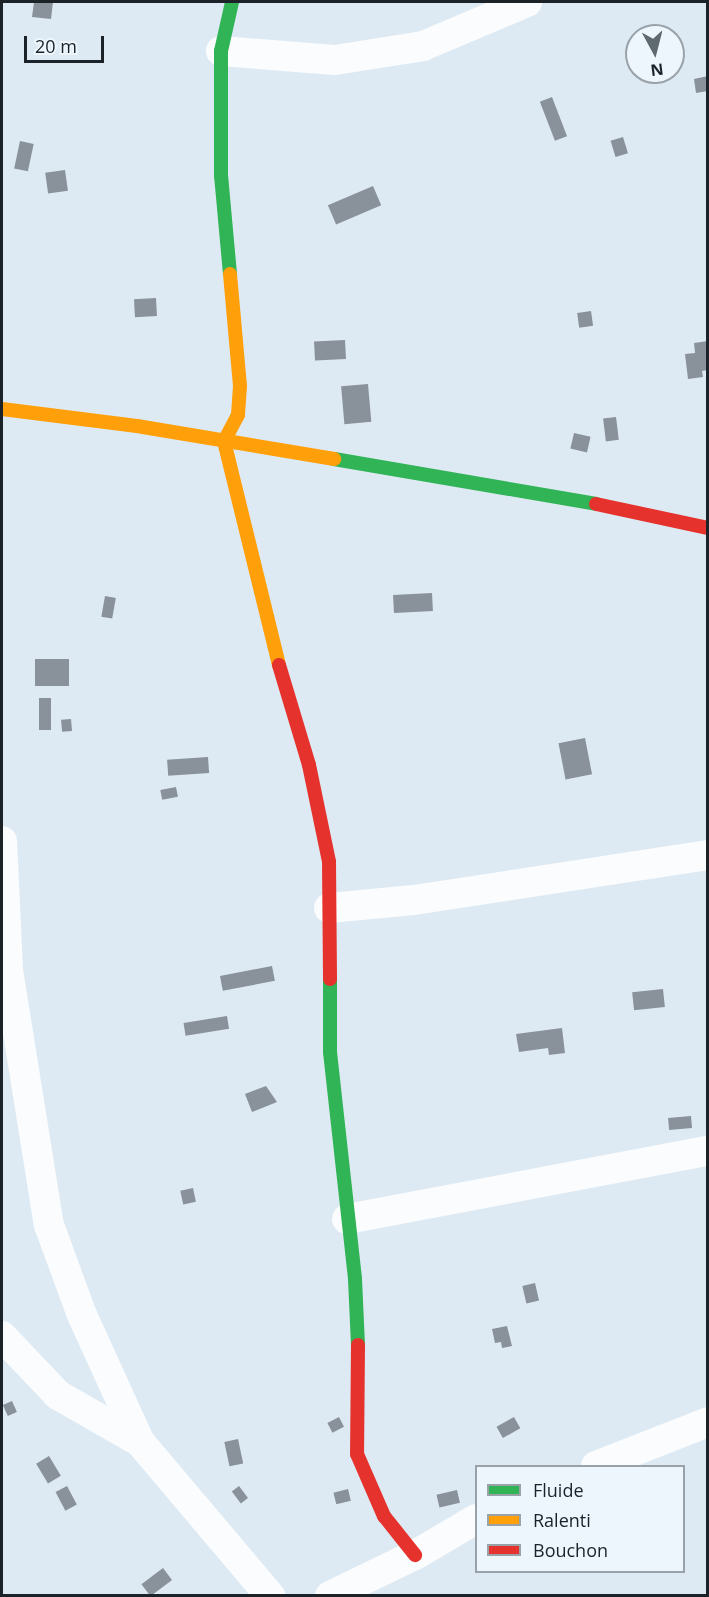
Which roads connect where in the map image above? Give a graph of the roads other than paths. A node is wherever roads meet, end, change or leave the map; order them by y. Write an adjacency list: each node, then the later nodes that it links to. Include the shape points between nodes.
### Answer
1 (232, 2): 3 (street)
2 (518, 3): 3 (street, via 423,46 334,60)
3 (221, 51): 5 (street, via 221,176 240,386 238,415)
4 (2, 409): 5 (street)
5 (224, 441): 6 (street, via 610,506); 9 (street, via 273,646 309,765 329,862)
6 (708, 528)
7 (2, 842): 14 (street, via 5,945 49,1225 82,1315)
8 (708, 855): 9 (street, via 414,900)
9 (329, 908): 11 (street, via 330,1052)
10 (708, 1151): 11 (street)
11 (347, 1219): 16 (street, via 355,1280 360,1405 357,1454)
12 (2, 1336): 14 (street, via 58,1395)
13 (708, 1422): 15 (street)
14 (140, 1442): 20 (street)
15 (601, 1465)
16 (384, 1516): 18 (street); 19 (street)
17 (475, 1520): 18 (street)
18 (415, 1555): 19 (street)
19 (378, 1572): 21 (street)
20 (270, 1596)
21 (330, 1596)

